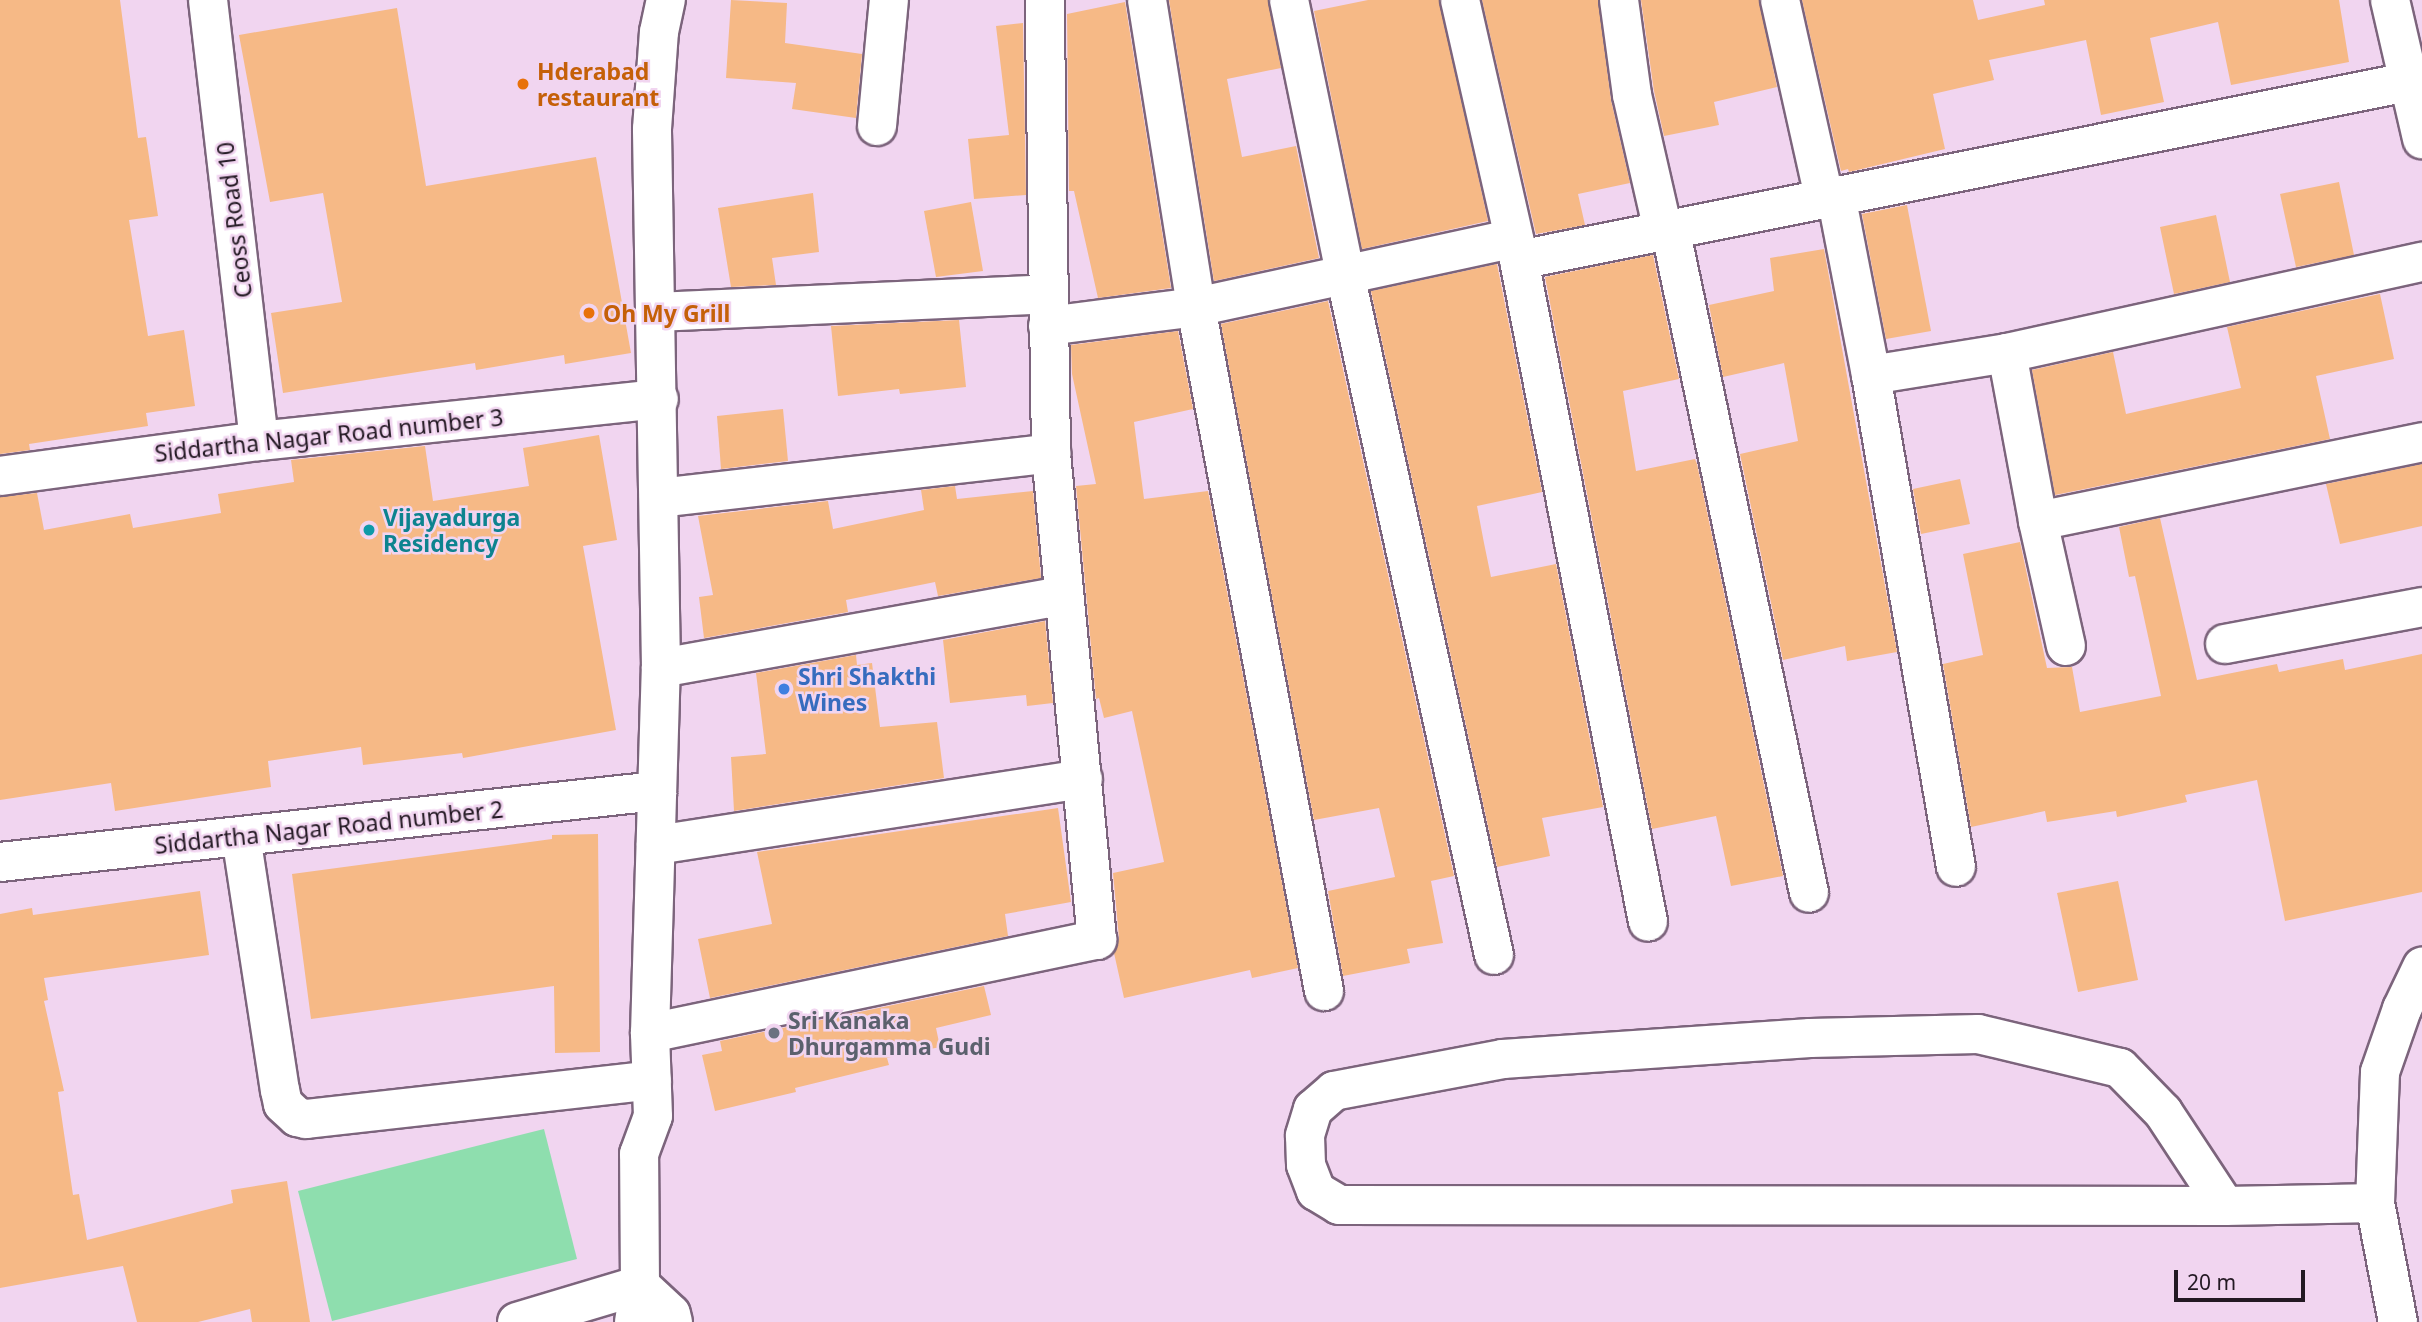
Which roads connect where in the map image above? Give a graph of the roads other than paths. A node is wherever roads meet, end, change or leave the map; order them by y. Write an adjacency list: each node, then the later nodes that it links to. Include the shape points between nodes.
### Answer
1 (208, 0): 25 (street, Ceoss Road 10)
2 (666, 0): 21 (street, via 659,32 652,129)
3 (889, 0): 12 (street)
4 (1045, 0): 20 (street)
5 (1147, 0): 19 (street)
6 (1289, 0): 18 (street)
7 (1460, 0): 16 (street)
8 (1619, 0): 15 (street, via 1632,95)
9 (1780, 0): 14 (street)
10 (2390, 0): 11 (street)
11 (2415, 80): 13 (street); 14 (street)
12 (877, 126)
13 (2422, 139)
14 (1830, 196): 15 (street); 23 (street)
15 (1666, 229): 16 (street); 42 (street)
16 (1517, 249): 18 (street); 43 (street)
17 (2422, 262): 22 (street)
18 (1345, 274): 19 (street); 44 (street)
19 (1196, 306): 20 (street); 46 (street)
20 (1048, 310): 21 (street); 27 (street)
21 (656, 312): 24 (street)
22 (2007, 353): 23 (street); 30 (street)
23 (1871, 375): 41 (street)
24 (659, 399): 25 (street, Siddartha Nagar Road number 3); 29 (street)
25 (259, 441): 28 (street, Siddartha Nagar Road number 3)
26 (2422, 442): 30 (street)
27 (1051, 453): 29 (street); 31 (street)
28 (0, 476)
29 (659, 498): 35 (street)
30 (2038, 521): 34 (street)
31 (1063, 596): 35 (street); 36 (street)
32 (2422, 607): 33 (street)
33 (2225, 644)
34 (2066, 646)
35 (661, 668): 37 (street)
36 (1083, 779): 39 (street); 47 (street, via 1097,940)
37 (657, 791): 38 (street, Siddartha Nagar Road number 2); 39 (street)
38 (241, 836): 40 (street, Siddartha Nagar Road number 2); 48 (street, via 280,1090 283,1104 298,1116 306,1119)
39 (656, 845): 47 (street)
40 (0, 862)
41 (1956, 867)
42 (1809, 893)
43 (1648, 922)
44 (1494, 955)
45 (2422, 968): 49 (street, via 2380,1072)
46 (1324, 991)
47 (650, 1033): 48 (street)
48 (652, 1080): 51 (street, via 653,1116 639,1154)
49 (2375, 1203): 50 (street); 54 (street)
50 (2225, 1206): 50 (street, via 1339,1205 1316,1191 1306,1165 1305,1136 1313,1109 1334,1091 1503,1059 1810,1038 1978,1034 2120,1068 2163,1112)
51 (637, 1304): 52 (street); 53 (street, via 671,1314)
52 (517, 1322)
53 (673, 1322)
54 (2398, 1322)

